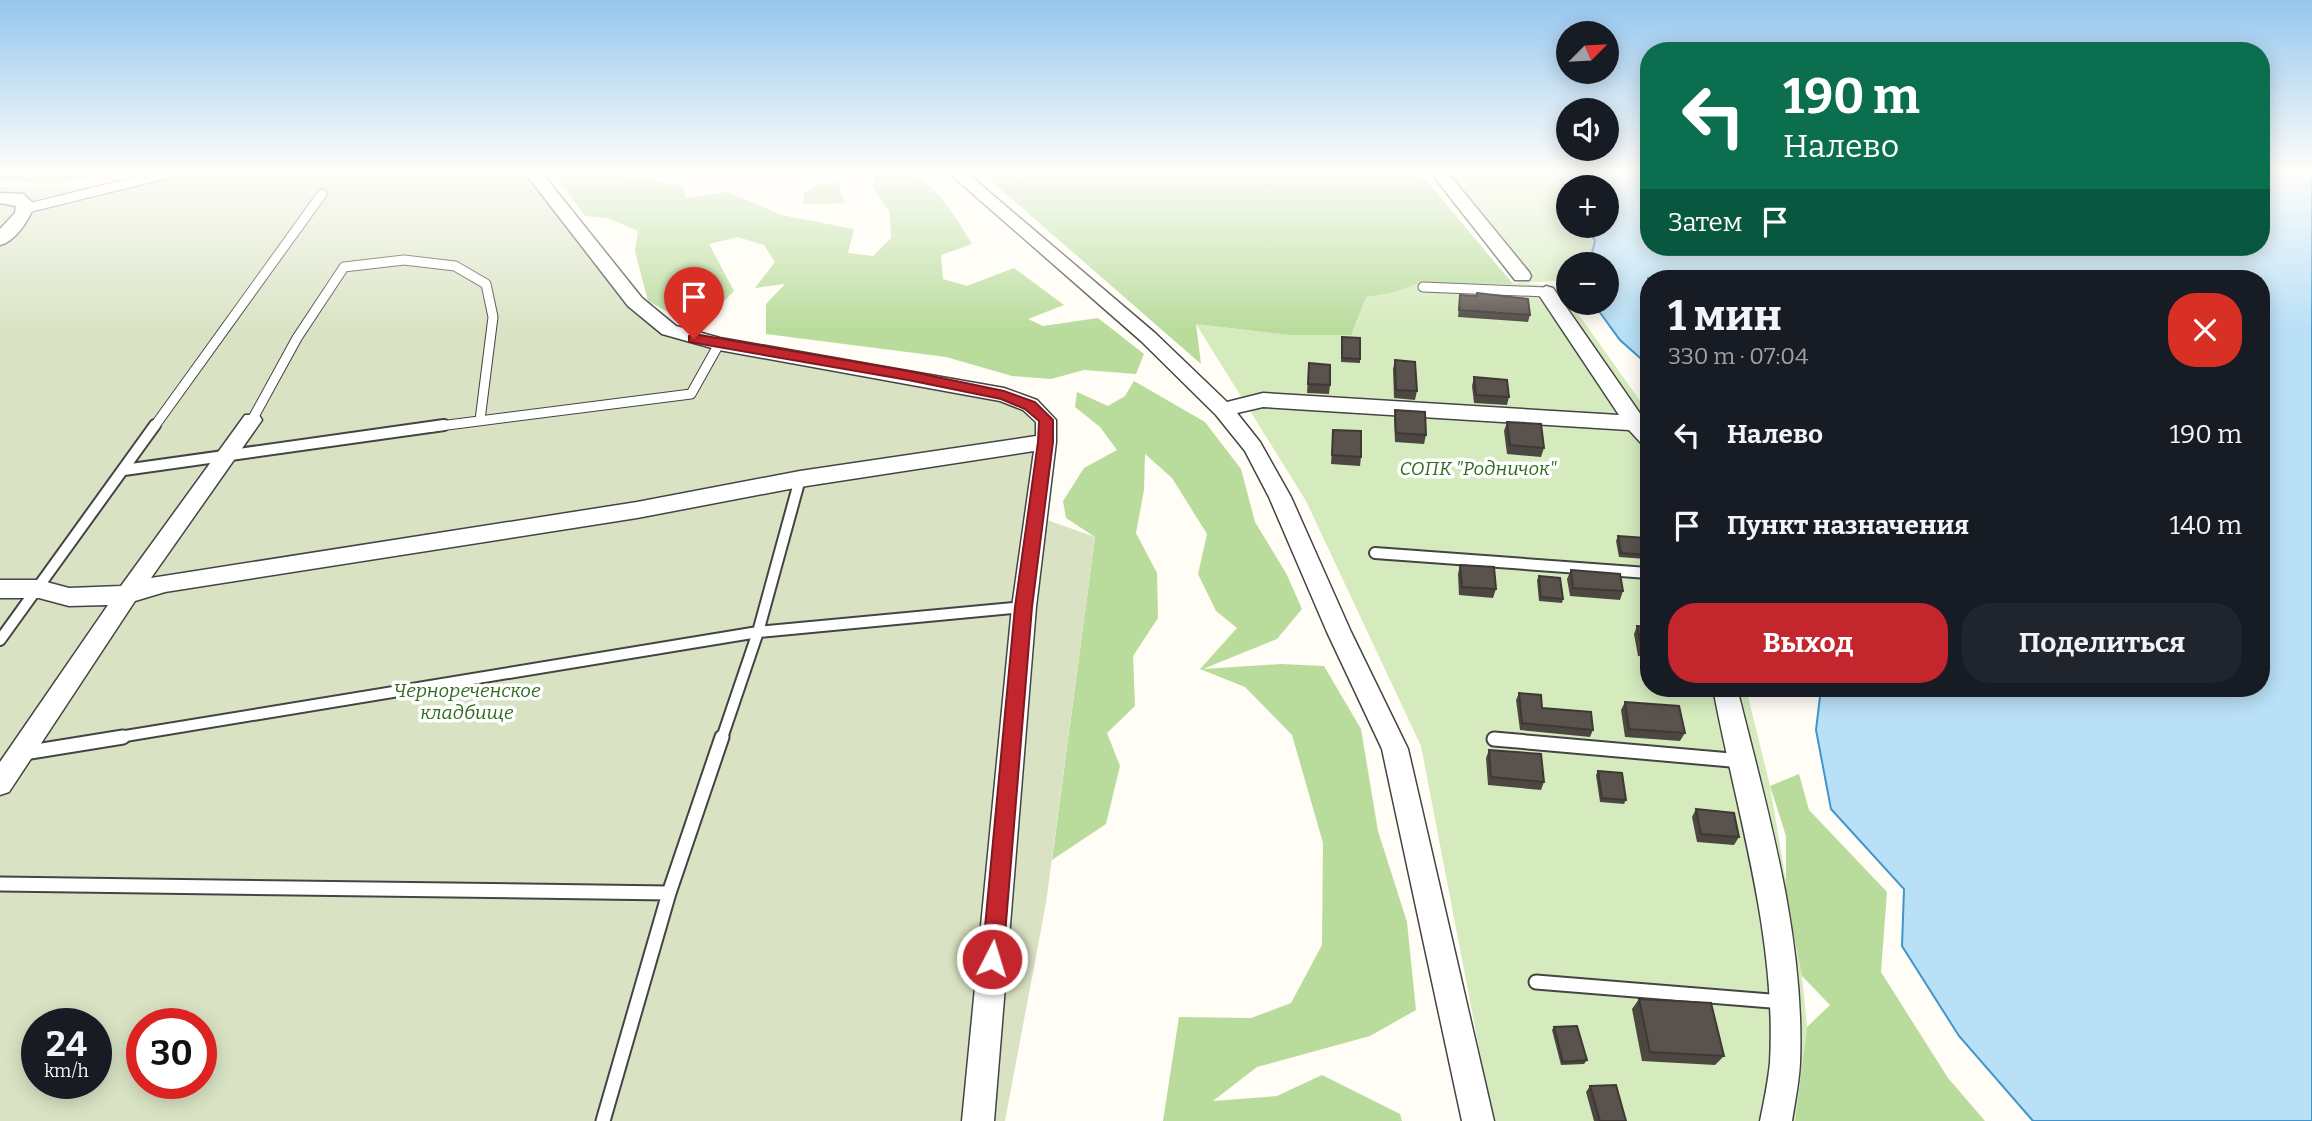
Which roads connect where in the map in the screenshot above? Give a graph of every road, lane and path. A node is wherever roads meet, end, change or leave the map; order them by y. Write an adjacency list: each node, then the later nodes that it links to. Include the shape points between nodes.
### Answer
1 (11, 225): 6 (street)
2 (300, 225): 18 (lane)
3 (574, 225): 10 (street, via 650,316 669,330)
4 (1018, 225): 11 (street, via 1148,337)
5 (1481, 225): 7 (street)
6 (0, 240)
7 (1522, 276)
8 (1423, 287): 9 (lane)
9 (1546, 292): 14 (street)
10 (719, 345): 13 (lane, via 691,394); 16 (street, via 1004,395 1030,405 1046,420)
11 (1223, 411): 15 (street, via 1263,400); 39 (street, via 1253,447 1280,497 1395,749)
12 (252, 420): 13 (lane, via 297,338 344,267 404,260 455,266 486,284 493,317); 17 (street)
13 (480, 420): 17 (lane)
14 (1640, 428)
15 (1640, 431)
16 (1046, 442): 19 (street); 25 (street)
17 (226, 458): 18 (lane); 24 (street)
18 (124, 470): 23 (lane)
19 (800, 479): 24 (street, via 637,510 165,583); 26 (lane)
20 (1375, 552): 21 (lane)
21 (1640, 572)
22 (0, 589): 23 (street)
23 (38, 589): 24 (street, via 69,597); 27 (lane)
24 (127, 594): 30 (street)
25 (1024, 607): 26 (lane); 38 (street)
26 (758, 632): 30 (lane); 34 (lane)
27 (0, 640)
28 (1727, 697): 31 (street)
29 (1494, 739): 31 (lane)
30 (21, 753): 32 (street)
31 (1742, 761): 36 (street, via 1769,890)
32 (0, 784)
33 (0, 884): 34 (lane)
34 (669, 893): 37 (lane)
35 (1535, 982): 36 (lane)
36 (1784, 1002): 40 (street, via 1785,1060)
37 (604, 1121)
38 (978, 1121)
39 (1478, 1121)
40 (1776, 1121)

